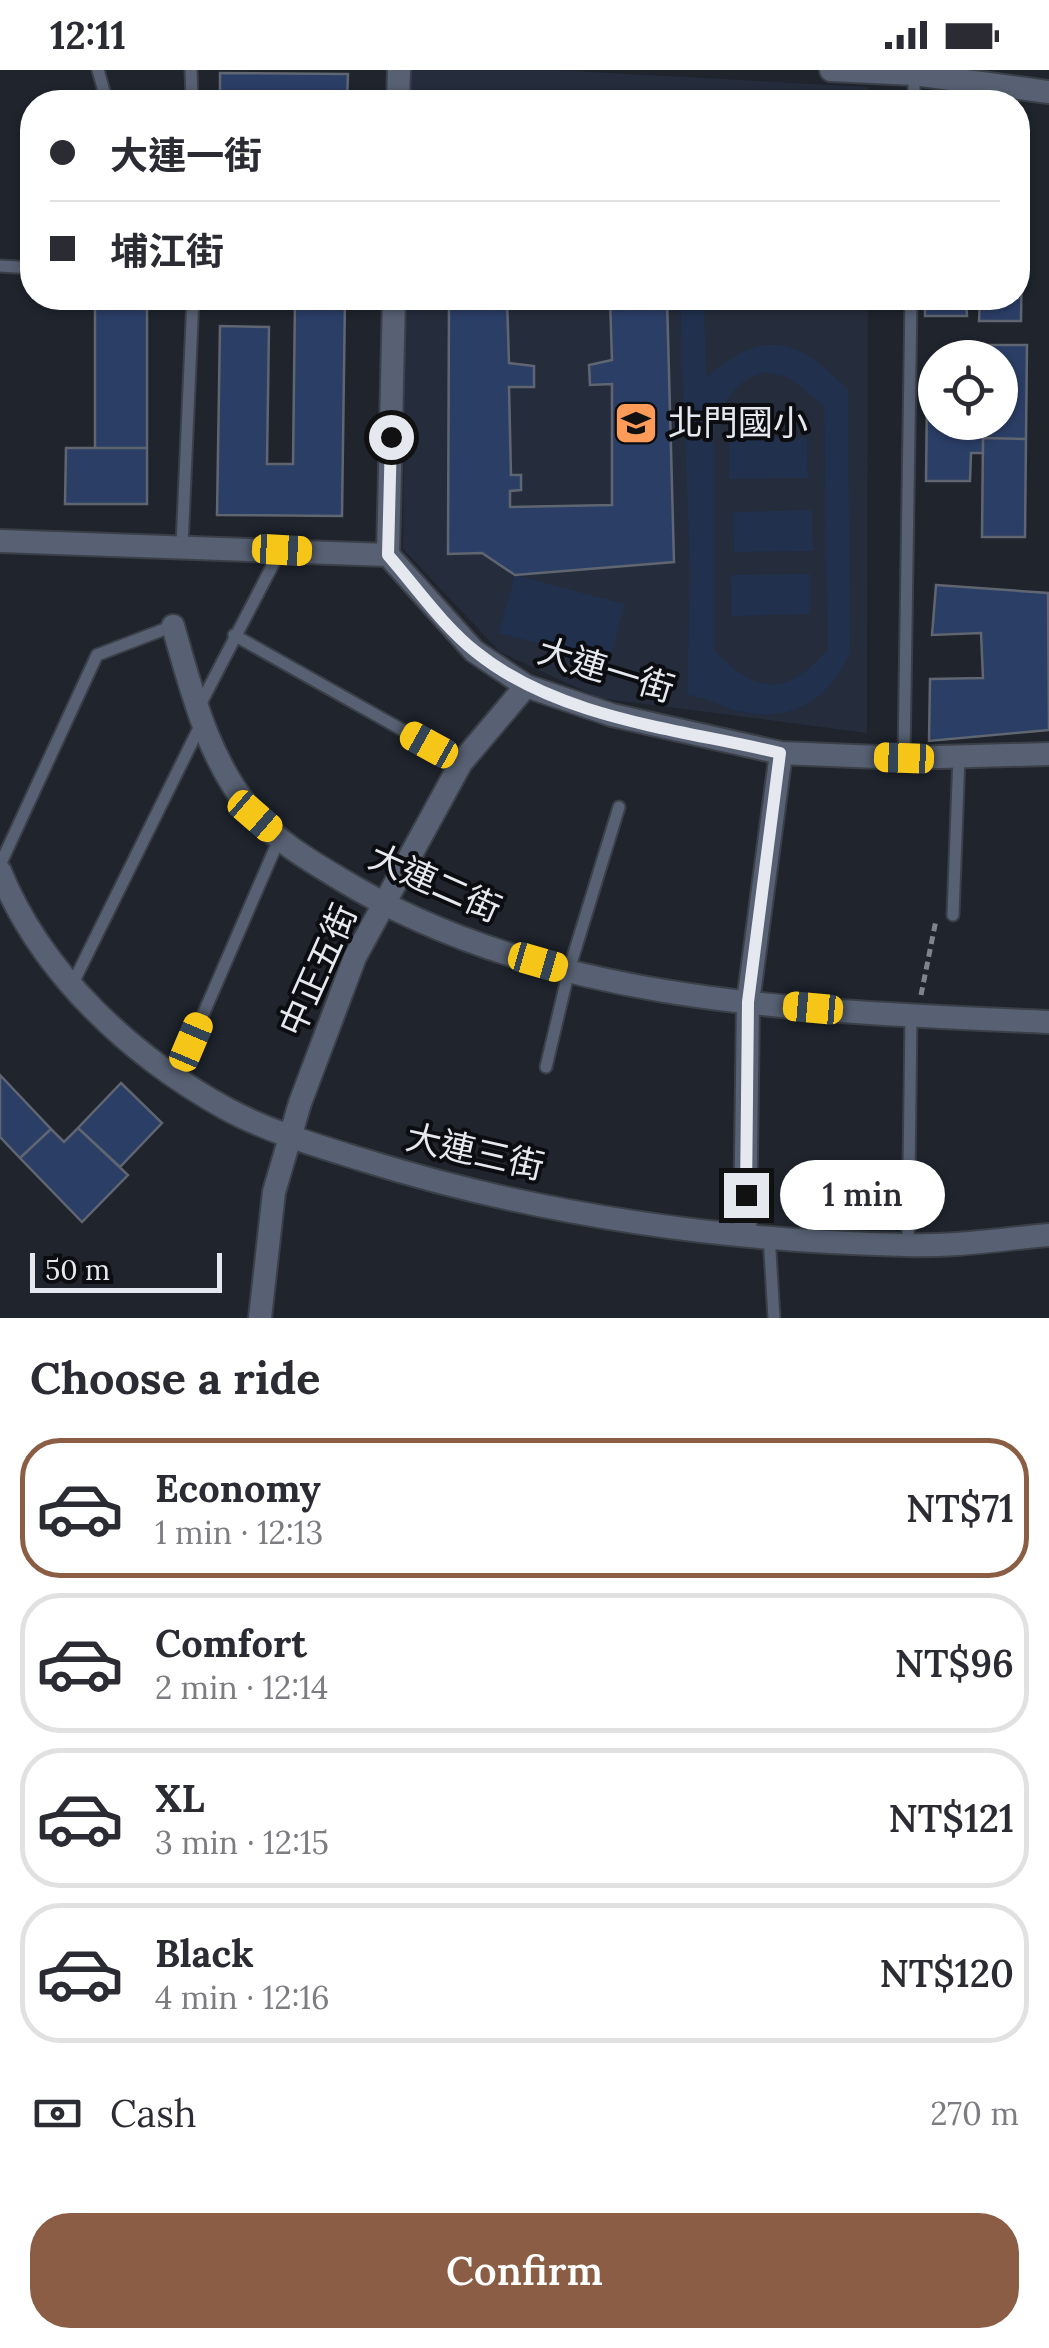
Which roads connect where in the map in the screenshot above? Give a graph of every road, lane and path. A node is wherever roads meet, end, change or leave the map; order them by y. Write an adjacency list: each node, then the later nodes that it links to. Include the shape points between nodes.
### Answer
1 (832, 70): 2 (street)
2 (872, 71): 3 (street)
3 (914, 74): 4 (lane); 5 (street)
4 (914, 90)
5 (1049, 92)
6 (193, 310): 10 (lane)
7 (394, 310): 12 (street)
8 (911, 310): 20 (lane)
9 (0, 541): 10 (street)
10 (182, 545): 11 (street)
11 (282, 550): 12 (street); 14 (lane)
12 (388, 555): 15 (street, 大連一街, via 474,652)
13 (174, 626): 16 (street, 大連二街); 24 (lane, via 97,655)
14 (234, 635): 16 (lane); 21 (lane)
15 (526, 686): 17 (street, 大連一街, via 612,715); 21 (street, 中正五街)
16 (200, 717): 23 (street, 大連二街, via 226,776); 29 (lane)
17 (780, 753): 20 (street, 大連一街); 30 (street)
18 (1049, 754): 19 (street, 大連一街)
19 (958, 756): 20 (street, 大連一街); 26 (lane)
20 (904, 758)
21 (462, 763): 25 (street, 中正五街)
22 (619, 808): 28 (lane)
23 (280, 838): 25 (street, 大連二街); 34 (lane)
24 (2, 878): 29 (street, 大連三街, via 53,966)
25 (385, 907): 28 (street, 大連二街); 35 (street, 中正五街, via 355,957)
26 (953, 915)
27 (936, 920): 31 (path)
28 (568, 970): 30 (street, 大連二街); 33 (lane)
29 (72, 985): 34 (street, 大連三街, via 146,1058)
30 (748, 1002): 31 (street, 大連二街); 36 (street)
31 (914, 1016): 32 (street, 大連二街); 38 (lane)
32 (1049, 1022)
33 (546, 1067)
34 (176, 1077): 35 (street, 大連三街, via 226,1109)
35 (290, 1137): 36 (street, 大連三街, via 438,1182 662,1228); 39 (street, 中正五街, via 274,1192)
36 (757, 1234): 38 (street, 大連三街); 40 (lane)
37 (1049, 1236): 38 (street, 大連三街)
38 (908, 1246)
39 (260, 1318)
40 (774, 1318)

